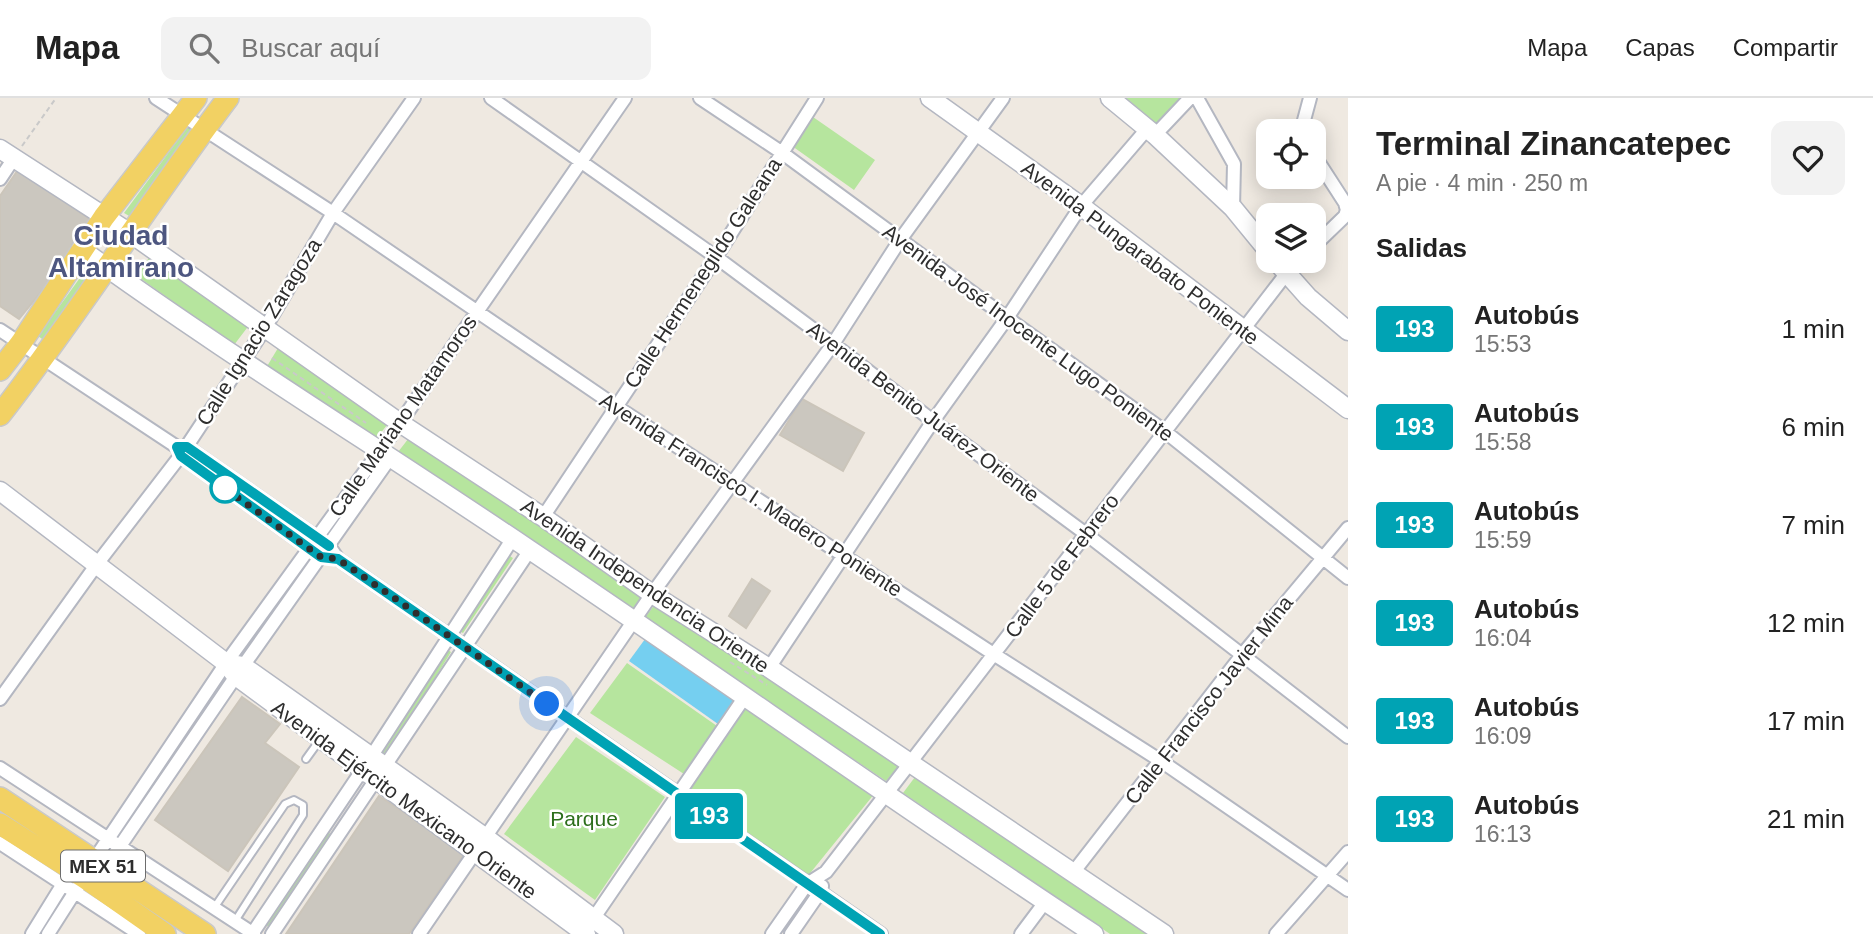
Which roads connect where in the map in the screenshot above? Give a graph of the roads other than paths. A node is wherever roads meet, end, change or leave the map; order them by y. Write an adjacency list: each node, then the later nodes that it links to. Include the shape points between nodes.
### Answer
1 (156, 98): 15 (street, Avenida Francisco I. Madero Poniente)
2 (197, 98): 15 (main road)
3 (228, 98): 17 (main road)
4 (414, 98): 28 (street, Calle Ignacio Zaragoza)
5 (491, 98): 22 (street, Avenida Benito Juárez Oriente)
6 (625, 98): 22 (street, Calle Mariano Matamoros)
7 (700, 98): 20 (street, Avenida José Inocente Lugo Poniente)
8 (817, 98): 20 (street, Calle Hermenegildo Galeana)
9 (930, 98): 18 (street, Avenida Pungarabato Poniente)
10 (1003, 98): 18 (street)
11 (1110, 98): 19 (street)
12 (1189, 98): 19 (street)
13 (1197, 98): 26 (street, via 1234,164)
14 (1310, 98): 16 (street)
15 (183, 116): 17 (street, Avenida Francisco I. Madero Poniente); 29 (main road)
16 (1304, 119)
17 (204, 130): 28 (street, Avenida Francisco I. Madero Poniente); 30 (main road)
18 (977, 131): 25 (street, Avenida Pungarabato Poniente); 33 (street)
19 (1151, 132): 25 (street); 26 (street)
20 (781, 152): 33 (street, Avenida José Inocente Lugo Poniente); 35 (street, Calle Hermenegildo Galeana)
21 (7, 153): 24 (street); 29 (street, Avenida Independencia Oriente)
22 (581, 162): 35 (street, Avenida Benito Juárez Oriente); 39 (street, Calle Mariano Matamoros)
23 (1326, 174): 27 (street)
24 (0, 179)
25 (1081, 206): 40 (street); 43 (street, Avenida Pungarabato Poniente)
26 (1233, 208): 32 (street)
27 (1347, 210): 31 (street)
28 (332, 213): 39 (street, Avenida Francisco I. Madero Poniente); 41 (street, Calle Ignacio Zaragoza)
29 (104, 217): 30 (street, Avenida Independencia Oriente); 34 (main road)
30 (130, 233): 36 (main road); 41 (street, Avenida Independencia Oriente)
31 (1326, 234)
32 (1256, 236)
33 (900, 240): 40 (street, Avenida José Inocente Lugo Poniente); 46 (street)
34 (81, 249): 36 (street, Avenida Independencia Oriente); 45 (main road)
35 (716, 257): 46 (street, Avenida Benito Juárez Oriente); 50 (street, Calle Hermenegildo Galeana)
36 (106, 267): 47 (main road); 48 (street, Avenida Independencia Oriente)
37 (1282, 273): 43 (street, Calle 5 de Febrero)
38 (1292, 273): 44 (street, via 1308,296)
39 (475, 312): 50 (street, Avenida Francisco I. Madero Poniente); 54 (street, Calle Mariano Matamoros)
40 (1007, 318): 53 (street); 55 (street, Avenida José Inocente Lugo Poniente)
41 (265, 328): 48 (street, Calle Ignacio Zaragoza); 54 (street, Avenida Independencia Oriente)
42 (0, 330): 45 (street)
43 (1243, 330): 51 (street, Avenida Pungarabato Poniente); 55 (street, Calle 5 de Febrero)
44 (1348, 331)
45 (21, 343): 47 (street); 49 (main road)
46 (833, 344): 53 (street, Avenida Benito Juárez Oriente); 58 (street)
47 (44, 358): 52 (main road); 56 (street)
48 (243, 360): 56 (street, Calle Ignacio Zaragoza); 57 (street, Avenida Independencia Oriente)
49 (0, 370)
50 (617, 407): 58 (street, Avenida Francisco I. Madero Poniente); 60 (street, Calle Hermenegildo Galeana)
51 (1348, 409)
52 (0, 415)
53 (933, 421): 62 (street, Avenida Benito Juárez Oriente); 66 (street)
54 (400, 423): 57 (street, Calle Mariano Matamoros); 60 (street, Avenida Independencia Oriente)
55 (1163, 430): 62 (street, Calle 5 de Febrero); 67 (street, Avenida José Inocente Lugo Poniente)
56 (181, 450): 64 (street); 68 (street, Calle Ignacio Zaragoza)
57 (384, 454): 63 (street, Avenida Independencia Oriente); 64 (street, Calle Mariano Matamoros)
58 (733, 482): 66 (street, Avenida Francisco I. Madero Poniente); 70 (street)
59 (0, 491): 68 (street, Avenida Ejército Mexicano Oriente)
60 (542, 517): 70 (street, Avenida Independencia Oriente)
61 (1348, 528): 67 (street, Calle Francisco Javier Mina)
62 (1086, 534): 74 (street, Avenida Benito Juárez Oriente); 75 (street, Calle 5 de Febrero)
63 (513, 538): 65 (street, Avenida Independencia Oriente); 72 (street)
64 (320, 548): 72 (street); 76 (street, Calle Mariano Matamoros)
65 (530, 550): 71 (street, Avenida Independencia Oriente); 73 (street)
66 (845, 558): 75 (street, Avenida Francisco I. Madero Poniente); 77 (street)
67 (1323, 558): 69 (street, Avenida José Inocente Lugo Poniente); 74 (street, Calle Francisco Javier Mina)
68 (97, 564): 76 (street, Avenida Ejército Mexicano Oriente); 79 (street, Calle Ignacio Zaragoza)
69 (1348, 578)
70 (652, 594): 71 (street); 77 (street, Avenida Independencia Oriente)
71 (633, 620): 78 (street, Avenida Independencia Oriente); 80 (street)
72 (449, 636): 73 (street); 89 (street)
73 (465, 647): 80 (street); 89 (street)
74 (1242, 654): 82 (street, Avenida Benito Juárez Oriente); 85 (street, Calle Francisco Javier Mina)
75 (995, 655): 85 (street, Avenida Francisco I. Madero Poniente); 87 (street, Calle 5 de Febrero)
76 (235, 668): 81 (street, Avenida Ejército Mexicano Oriente); 83 (street, Calle Mariano Matamoros); 86 (street, Calle Mariano Matamoros)
77 (769, 668): 87 (street, Avenida Independencia Oriente)
78 (744, 698): 90 (street); 91 (street, Avenida Independencia Oriente)
79 (0, 699)
80 (568, 718): 90 (street); 99 (street)
81 (325, 734): 84 (lane); 89 (street, Avenida Ejército Mexicano Oriente)
82 (1348, 737)
83 (166, 752): 86 (street); 96 (street, Calle Mariano Matamoros)
84 (306, 758)
85 (1161, 761): 102 (street, Calle Francisco Javier Mina); 104 (street, Avenida Francisco I. Madero Poniente)
86 (177, 762): 98 (street, Calle Mariano Matamoros)
87 (910, 762): 91 (street, Calle 5 de Febrero); 102 (street, Avenida Independencia Oriente)
88 (0, 768): 96 (street)
89 (373, 769): 94 (street); 95 (street); 99 (street, Avenida Ejército Mexicano Oriente)
90 (677, 794): 105 (street); 111 (street)
91 (887, 794): 101 (street, Calle 5 de Febrero); 108 (street, Avenida Independencia Oriente)
92 (0, 798): 103 (main road, MEX 51)
93 (0, 824): 103 (main road, MEX 51)
94 (326, 824): 95 (street); 117 (street)
95 (340, 833): 118 (street)
96 (108, 838): 98 (street); 103 (street, Calle Mariano Matamoros)
97 (0, 843): 103 (street)
98 (120, 845): 103 (street, Calle Mariano Matamoros); 109 (street)
99 (480, 846): 111 (street, Avenida Ejército Mexicano Oriente); 119 (street)
100 (1348, 852): 104 (street)
101 (826, 872): 105 (street, Calle 5 de Febrero); 107 (street, Calle 5 de Febrero)
102 (1072, 874): 126 (street, Avenida Independencia Oriente)
103 (82, 876): 112 (street); 113 (street); 114 (street); 115 (main road, MEX 51); 116 (main road, MEX 51)
104 (1328, 877): 106 (street, Avenida Francisco I. Madero Poniente); 127 (street)
105 (807, 884): 107 (street); 121 (street, Calle 5 de Febrero)
106 (1348, 890)
107 (820, 892): 122 (street, Calle 5 de Febrero); 123 (street)
108 (1045, 902): 124 (street); 125 (street, Avenida Independencia Oriente)
109 (214, 908): 110 (street); 110 (lane, via 285,804 294,800 303,805 303,815)
110 (234, 921): 117 (street)
111 (586, 929): 120 (street, Avenida Ejército Mexicano Oriente)
112 (32, 934)
113 (48, 934)
114 (139, 934)
115 (165, 934)
116 (205, 934)
117 (253, 934)
118 (272, 934)
119 (419, 934)
120 (614, 934)
121 (772, 934)
122 (792, 934)
123 (880, 934)
124 (1021, 934)
125 (1094, 934)
126 (1164, 934)
127 (1276, 934)

